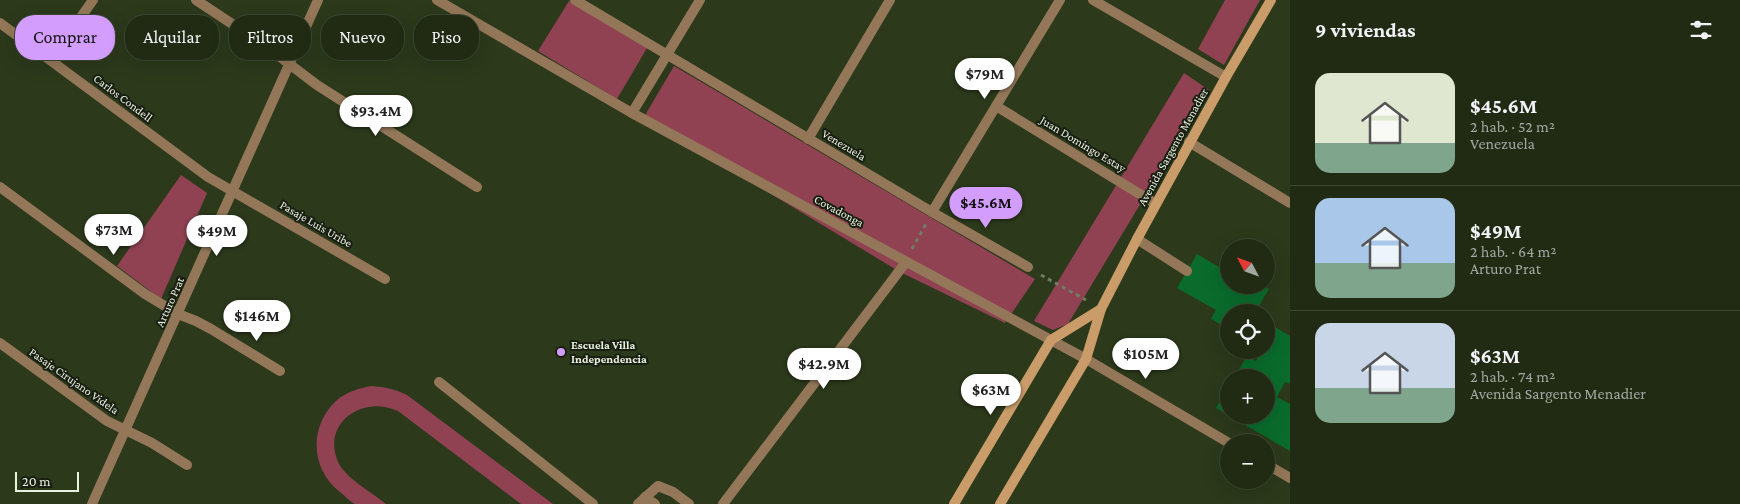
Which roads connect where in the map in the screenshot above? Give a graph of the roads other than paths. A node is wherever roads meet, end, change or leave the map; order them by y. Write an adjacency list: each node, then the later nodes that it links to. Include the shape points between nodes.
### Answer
1 (93, 0): 11 (street)
2 (196, 0): 16 (street)
3 (318, 0): 16 (street, Arturo Prat)
4 (437, 0): 19 (street, Covadonga)
5 (575, 0): 14 (street, Venezuela)
6 (700, 0): 14 (street)
7 (890, 0): 20 (street)
8 (1060, 0): 18 (street)
9 (1094, 0): 17 (street)
10 (1271, 0): 17 (main road, Avenida Sargento Menadier)
11 (82, 15)
12 (0, 22): 13 (street, Carlos Condell)
13 (15, 33)
14 (667, 55): 19 (street); 20 (street, Venezuela)
15 (50, 60): 24 (street, Carlos Condell, via 208,177)
16 (290, 64): 22 (street); 24 (street, Arturo Prat)
17 (1226, 77): 21 (main road, Avenida Sargento Menadier)
18 (996, 106): 26 (street, Juan Domingo Estay); 27 (street)
19 (632, 113): 29 (street, Covadonga)
20 (808, 139): 27 (street, Venezuela)
21 (1189, 142): 25 (street); 26 (main road, Avenida Sargento Menadier)
22 (477, 186)
23 (0, 187): 34 (street, via 145,294)
24 (233, 191): 32 (street, Pasaje Luis Uribe); 34 (street, Arturo Prat)
25 (1290, 203)
26 (1156, 204): 28 (main road, Avenida Sargento Menadier)
27 (932, 212): 30 (street, Venezuela)
28 (1137, 239): 31 (street); 33 (main road, Avenida Sargento Menadier)
29 (906, 262): 35 (street, Covadonga); 50 (street)
30 (1028, 267)
31 (1187, 271)
32 (386, 279)
33 (1101, 309): 35 (main road); 37 (main road, Avenida Sargento Menadier)
34 (178, 314): 38 (street, via 204,325); 40 (street, Arturo Prat)
35 (1051, 340): 37 (street, Covadonga); 51 (main road)
36 (0, 343): 40 (street, Pasaje Cirujano Videla, via 88,409)
37 (1086, 359): 41 (street, Covadonga); 52 (main road, Avenida Sargento Menadier)
38 (280, 371)
39 (439, 382): 47 (street)
40 (126, 430): 42 (street, Pasaje Cirujano Videla); 46 (street, Arturo Prat)
41 (1220, 437)
42 (188, 465)
43 (1275, 469): 44 (street)
44 (1290, 478)
45 (642, 500): 48 (street); 49 (street, via 658,486 674,492)
46 (92, 504)
47 (593, 504)
48 (655, 504)
49 (689, 504)
50 (723, 504)
51 (954, 504)
52 (1000, 504)

